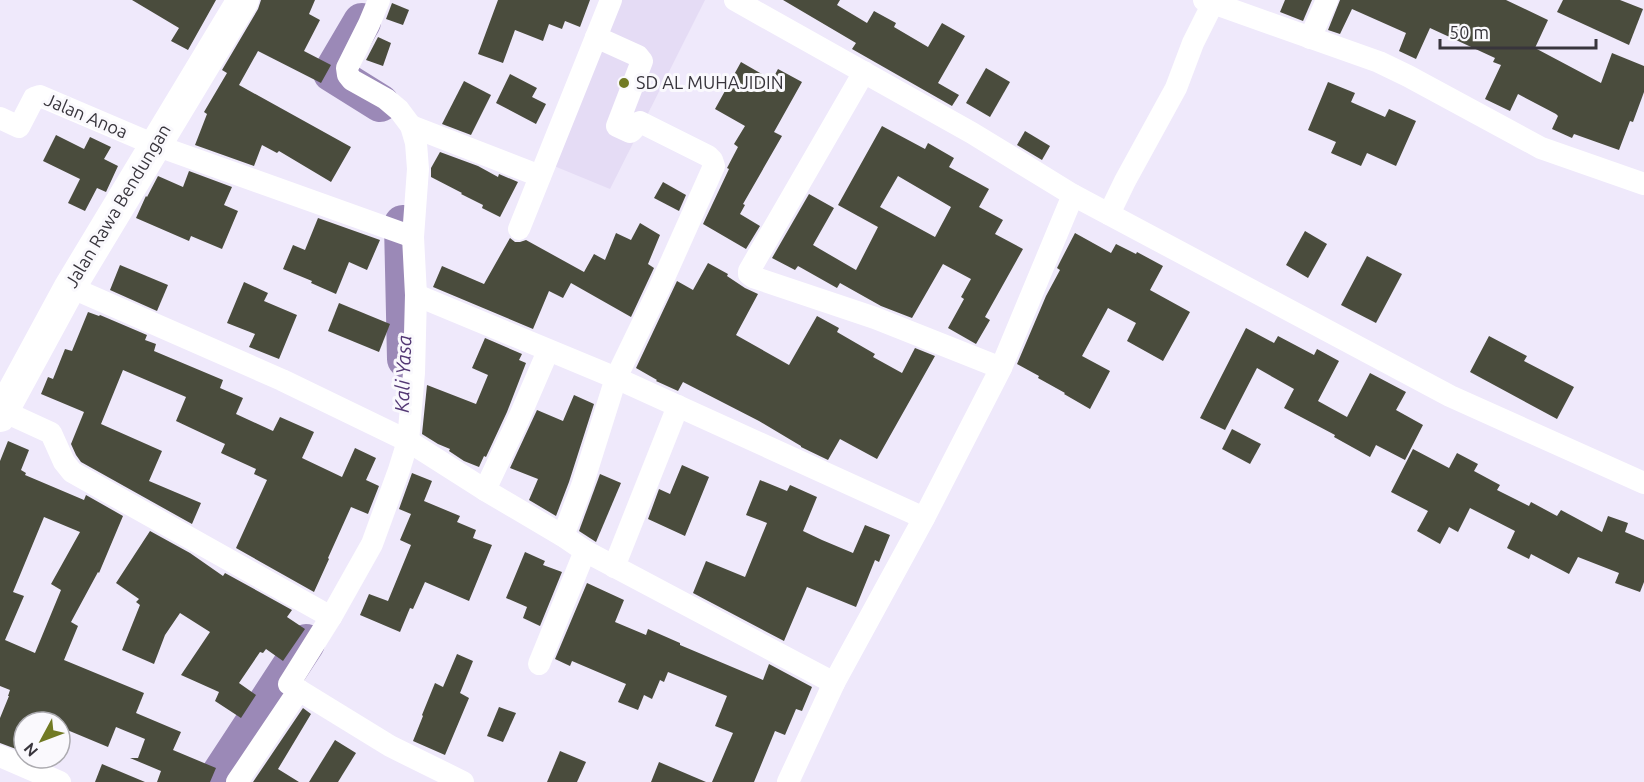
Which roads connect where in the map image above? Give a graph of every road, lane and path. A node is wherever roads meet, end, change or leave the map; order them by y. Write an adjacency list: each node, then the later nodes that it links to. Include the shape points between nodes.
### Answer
1 (243, 0): 12 (street, Jalan Rawa Bendungan)
2 (379, 0): 11 (street, via 347,68 348,75 386,99)
3 (611, 0): 7 (street)
4 (735, 0): 9 (street)
5 (1327, 0): 8 (street)
6 (1208, 8): 8 (street); 16 (street, via 1176,88)
7 (596, 37): 13 (street); 23 (street, via 642,61 617,126 630,132 640,122 708,156 714,166)
8 (1310, 38): 14 (street, via 1408,75 1541,148)
9 (864, 72): 15 (street); 22 (street, via 749,274)
10 (0, 118): 12 (street, Jalan Anoa, via 19,126 34,98 40,96)
11 (411, 126): 13 (street); 18 (street, via 418,169)
12 (155, 145): 18 (street); 19 (street, Jalan Rawa Bendungan)
13 (540, 176): 17 (street)
14 (1644, 183)
15 (1073, 195): 16 (street); 22 (street)
16 (1109, 214): 27 (street, via 1450,396)
17 (519, 229)
18 (404, 233): 20 (street)
19 (70, 287): 25 (street, Jalan Rawa Bendungan); 26 (street, via 282,380)
20 (416, 295): 21 (street); 26 (street, via 414,374)
21 (548, 351): 23 (street); 28 (street)
22 (1001, 368): 29 (street)
23 (616, 378): 24 (street); 30 (street)
24 (678, 406): 29 (street); 32 (street)
25 (1, 414): 33 (street, via 51,433 72,472)
26 (399, 437): 28 (street); 33 (street, via 399,470 372,544)
27 (1644, 483)
28 (485, 490): 30 (street)
29 (924, 518): 35 (street)
30 (563, 536): 31 (street)
31 (585, 551): 32 (street); 34 (street)
32 (614, 567): 35 (street)
33 (325, 613): 36 (street, via 290,682)
34 (539, 664)
35 (834, 683): 41 (street)
36 (299, 690): 39 (street); 40 (street, via 390,746)
37 (0, 756): 38 (street)
38 (60, 782)
39 (237, 782)
40 (463, 782)
41 (788, 782)

